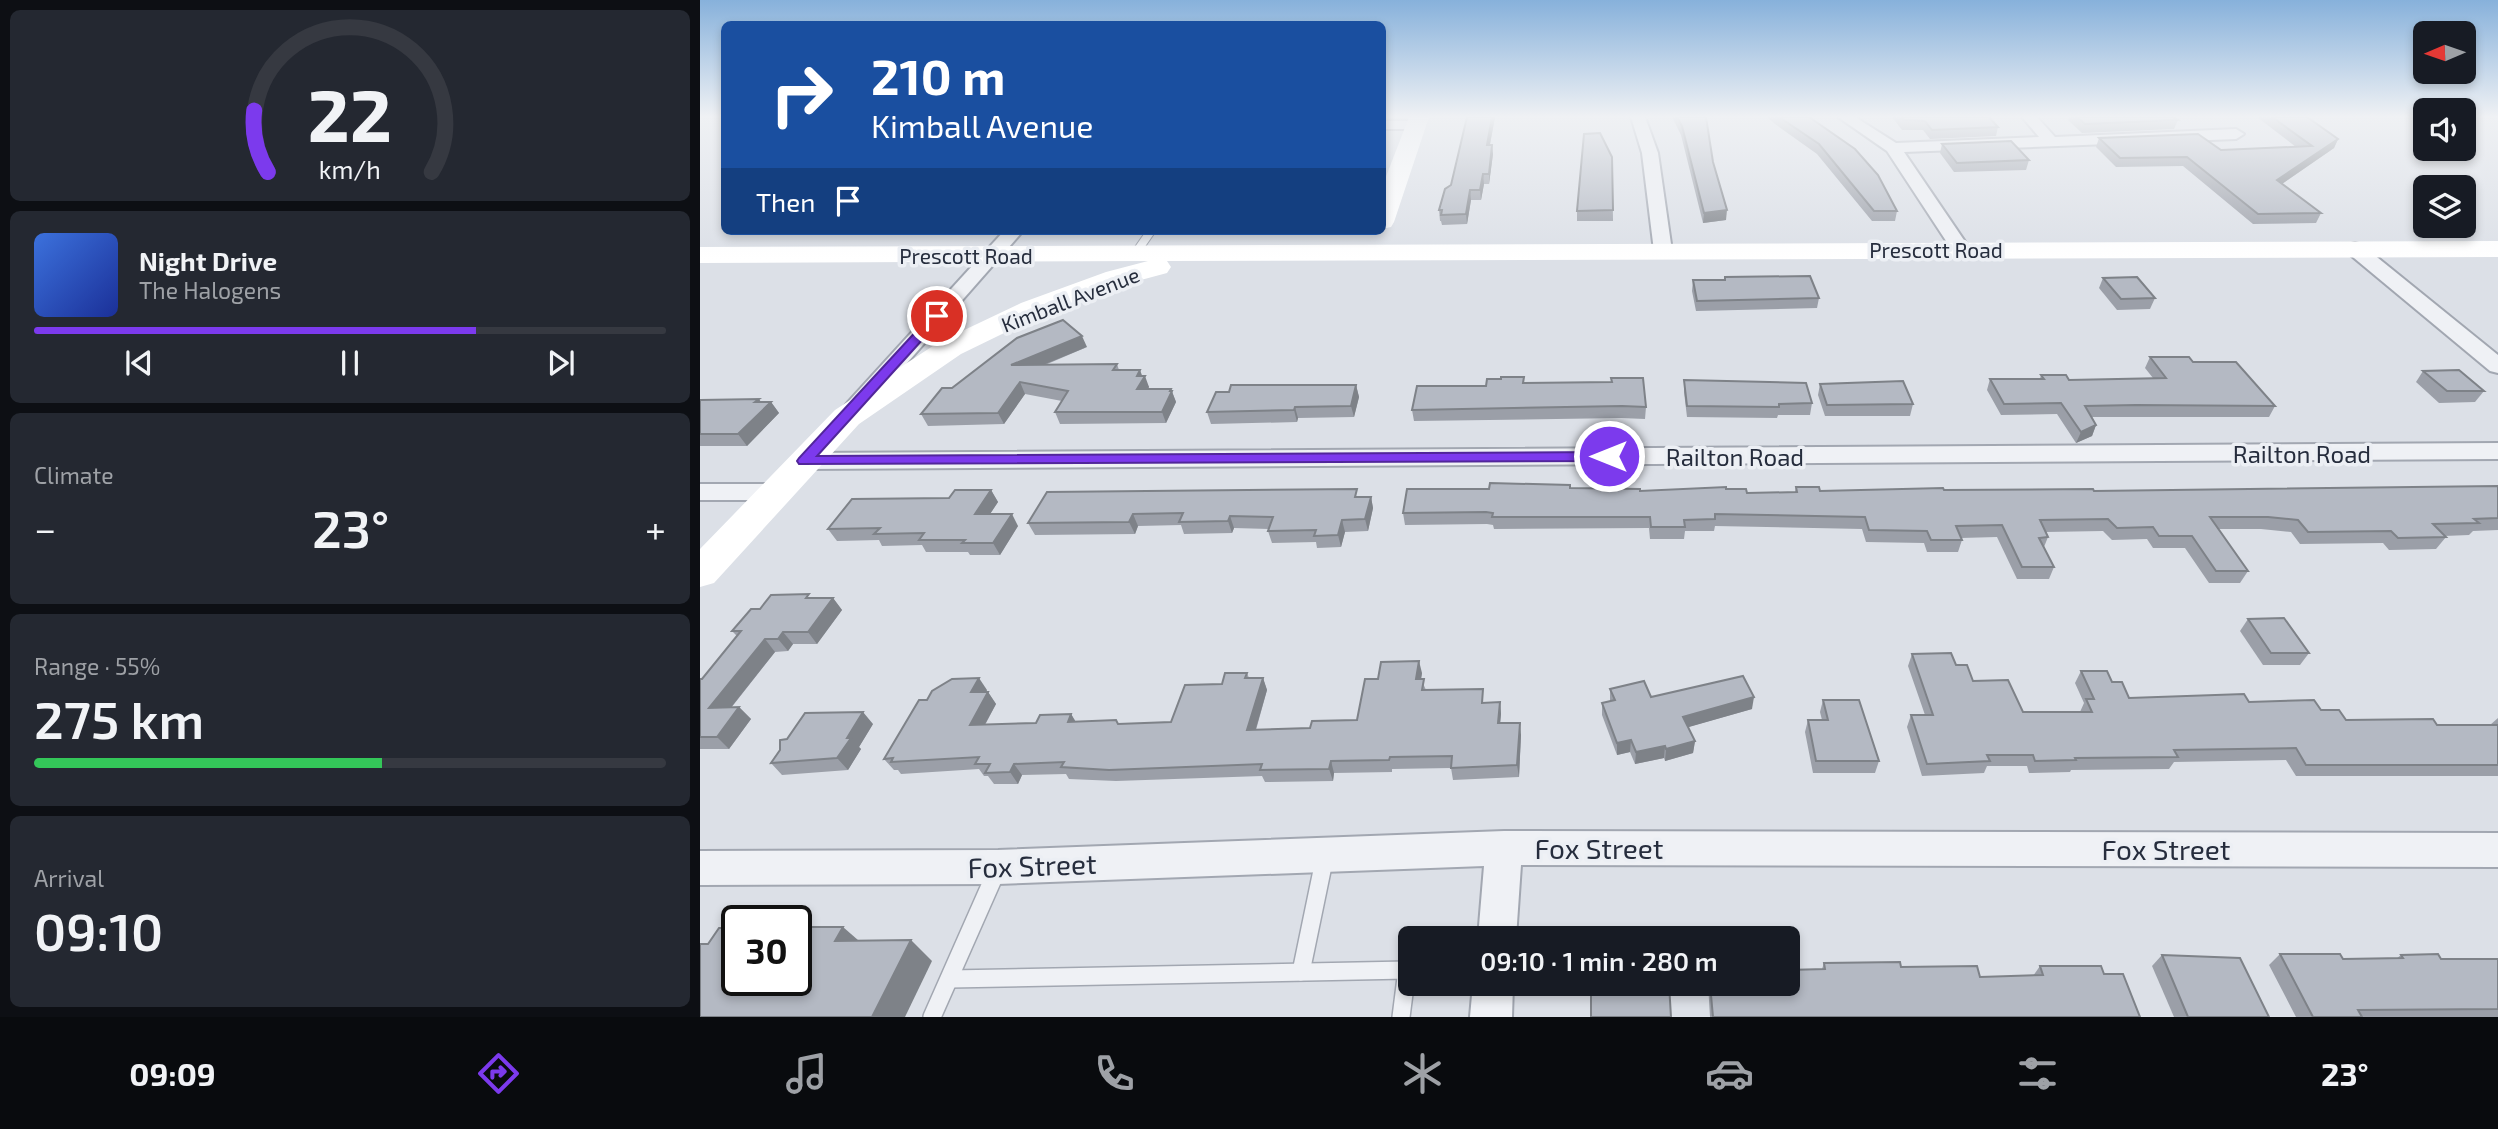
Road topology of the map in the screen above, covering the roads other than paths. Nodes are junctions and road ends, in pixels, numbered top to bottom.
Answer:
1 (1399, 164) edge
2 (1652, 164) edge
3 (1904, 164) edge
4 (1387, 192) edge
5 (1010, 235) edge
6 (1148, 235) edge
7 (1318, 235) edge
8 (1377, 242) edge
9 (1961, 249) junction
10 (2355, 249) junction
11 (2498, 249) edge
12 (1663, 250) junction
13 (1135, 254) junction
14 (1232, 254) junction
15 (1266, 254) junction
16 (700, 255) edge
17 (991, 255) junction
18 (2498, 366) edge
19 (848, 416) junction
20 (2498, 452) edge
21 (804, 461) junction
22 (700, 492) edge
23 (776, 492) junction
24 (700, 573) edge
25 (1504, 848) junction
26 (2498, 850) edge
27 (1326, 854) junction
28 (998, 867) junction
29 (700, 868) edge
30 (1498, 926) edge
31 (1301, 972) junction
32 (950, 979) junction
33 (1492, 996) edge
34 (932, 1017) edge
35 (1401, 1017) edge
36 (1491, 1017) edge

1 - 4 main road
2 - 12 street
3 - 9 street
5 - 17 street, Kimball Avenue
6 - 13 lane
7 - 15 main road
8 - 12 main road, Prescott Road
8 - 15 main road, Prescott Road
9 - 10 main road, Prescott Road
9 - 12 main road, Prescott Road
10 - 11 main road, Prescott Road
10 - 18 street
13 - 14 main road, Prescott Road
13 - 17 main road, Prescott Road
14 - 15 main road, Prescott Road
14 - 19 main road, Kimball Avenue
16 - 17 main road, Prescott Road
17 - 19 street, Kimball Avenue
19 - 21 main road, Kimball Avenue
20 - 21 street, Railton Road
21 - 23 main road, Kimball Avenue
22 - 23 street
23 - 24 main road, Kimball Avenue
25 - 26 street, Fox Street
25 - 27 street, Fox Street
25 - 30 street
27 - 28 street, Fox Street
27 - 31 lane
28 - 29 street, Fox Street
28 - 32 lane
31 - 32 lane
31 - 35 lane
32 - 34 lane
33 - 36 street

